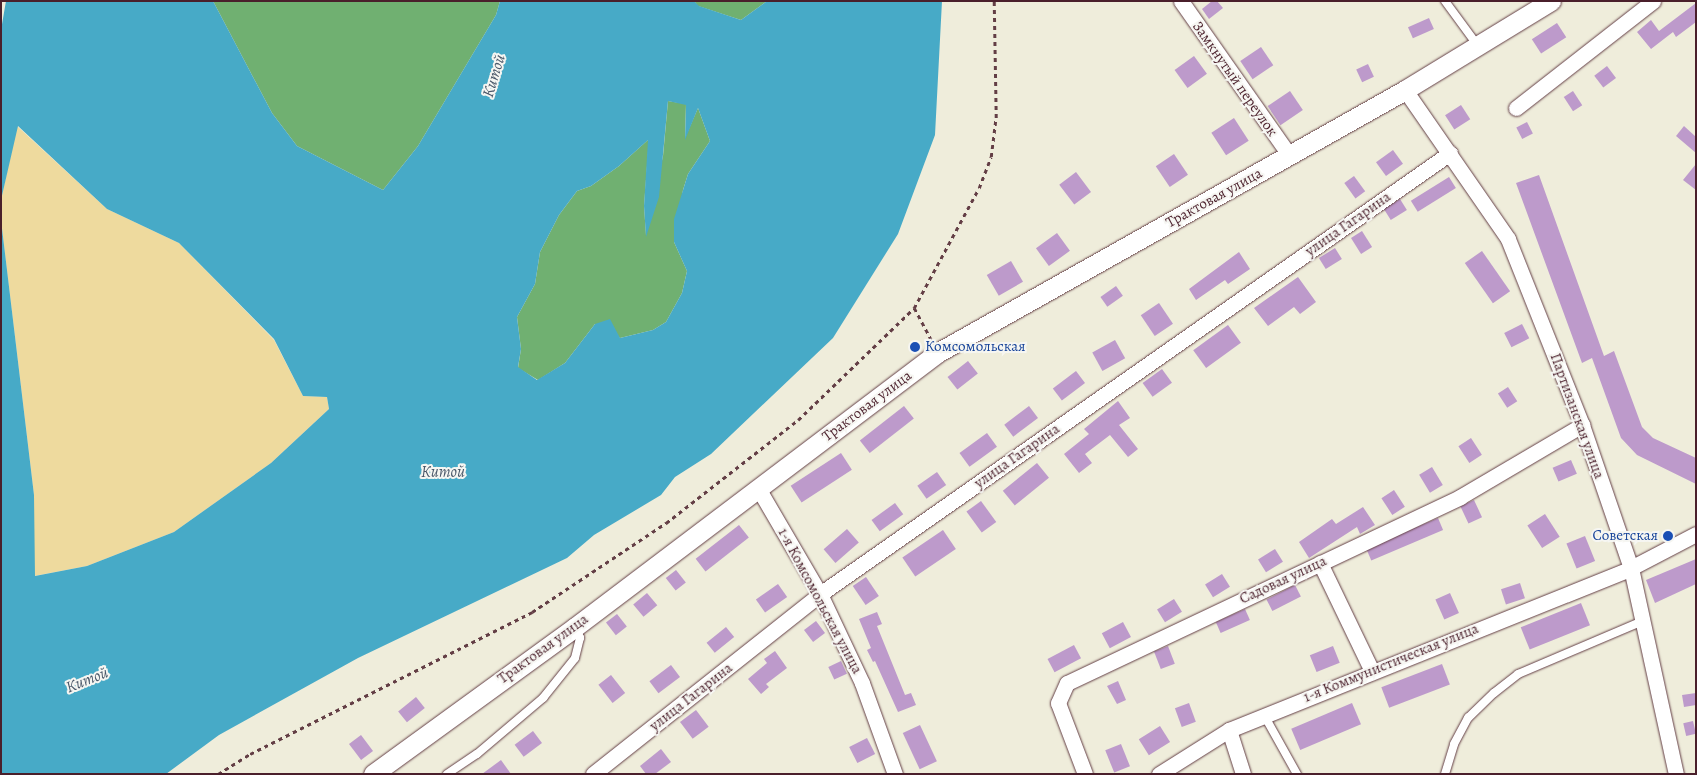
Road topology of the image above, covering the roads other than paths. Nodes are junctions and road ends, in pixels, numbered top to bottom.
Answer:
1 (1181, 1) edge
2 (1445, 1) edge
3 (1551, 1) edge
4 (1653, 1) edge
5 (1478, 46) junction
6 (1405, 90) junction
7 (1516, 108) dead end
8 (1450, 152) junction
9 (1290, 156) junction
10 (1582, 426) junction
11 (758, 488) junction
12 (1696, 534) edge
13 (1320, 563) junction
14 (1631, 568) junction
15 (820, 594) junction
16 (1643, 621) junction
17 (575, 627) junction
18 (1372, 671) junction
19 (1264, 715) junction
20 (1229, 730) junction
21 (373, 774) edge
22 (447, 774) edge
23 (593, 774) edge
24 (895, 774) edge
25 (1085, 774) edge
26 (1159, 774) edge
27 (1243, 774) edge
28 (1297, 774) edge
29 (1444, 774) edge
30 (1676, 774) edge

1 - 9 street, Замкнутый переулок
2 - 5 lane
3 - 5 street, Трактовая улица
4 - 7 street
5 - 6 street, Трактовая улица
6 - 8 street, Партизанская улица
6 - 9 street, Трактовая улица
8 - 10 street, Партизанская улица
8 - 15 street, улица Гагарина
9 - 11 street, Трактовая улица
10 - 13 street, Садовая улица
10 - 14 street, Партизанская улица
11 - 15 street, 1-я Комсомольская улица
11 - 17 street, Трактовая улица
12 - 14 street, 1-я Коммунистическая улица
13 - 18 street
13 - 25 street, Садовая улица
14 - 16 street, Партизанская улица
14 - 18 street, 1-я Коммунистическая улица
15 - 23 street, улица Гагарина
15 - 24 street, 1-я Комсомольская улица
16 - 29 lane
16 - 30 street, Партизанская улица
17 - 21 street, Трактовая улица
17 - 22 lane
18 - 19 street, 1-я Коммунистическая улица
19 - 20 street, 1-я Коммунистическая улица
19 - 28 lane
20 - 26 street, 1-я Коммунистическая улица
20 - 27 street

